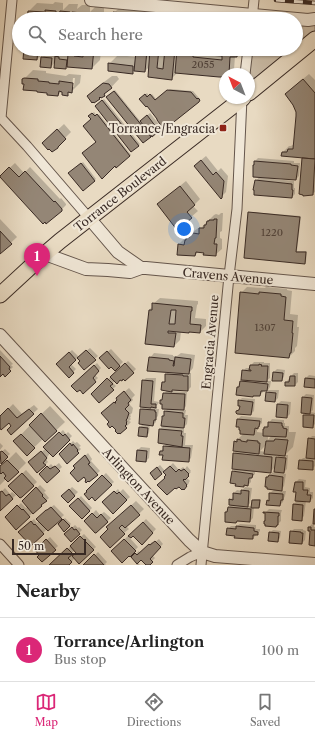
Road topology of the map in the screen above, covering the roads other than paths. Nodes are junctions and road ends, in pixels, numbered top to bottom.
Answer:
1 (12, 0) edge
2 (91, 0) edge
3 (254, 0) edge
4 (205, 12) edge
5 (253, 12) edge
6 (315, 19) edge
7 (303, 20) edge
8 (315, 39) edge
9 (303, 49) edge
10 (247, 56) edge
11 (294, 56) edge
12 (246, 68) edge
13 (255, 88) edge
14 (234, 104) edge
15 (242, 104) edge
16 (89, 218) junction
17 (45, 254) junction
18 (141, 268) junction
19 (229, 276) junction
20 (315, 284) edge
21 (0, 295) edge
22 (0, 335) edge
23 (0, 544) edge
24 (202, 552) junction
25 (315, 564) edge
26 (19, 565) edge
27 (177, 565) edge
28 (201, 565) edge

1 - 16 street, Cravens Avenue
2 - 4 street
3 - 5 street
6 - 7 street
8 - 9 main road
10 - 12 street
11 - 13 main road
14 - 16 main road, Torrance Boulevard
15 - 19 street, Engracia Avenue
16 - 17 main road, Torrance Boulevard
16 - 18 street, Cravens Avenue
17 - 18 street, Cravens Avenue
17 - 21 main road, Torrance Boulevard
18 - 19 street, Cravens Avenue
19 - 20 street, Cravens Avenue
19 - 24 street, Engracia Avenue
22 - 24 street, Arlington Avenue
23 - 26 street
24 - 25 street
24 - 27 street
24 - 28 street, Engracia Avenue

